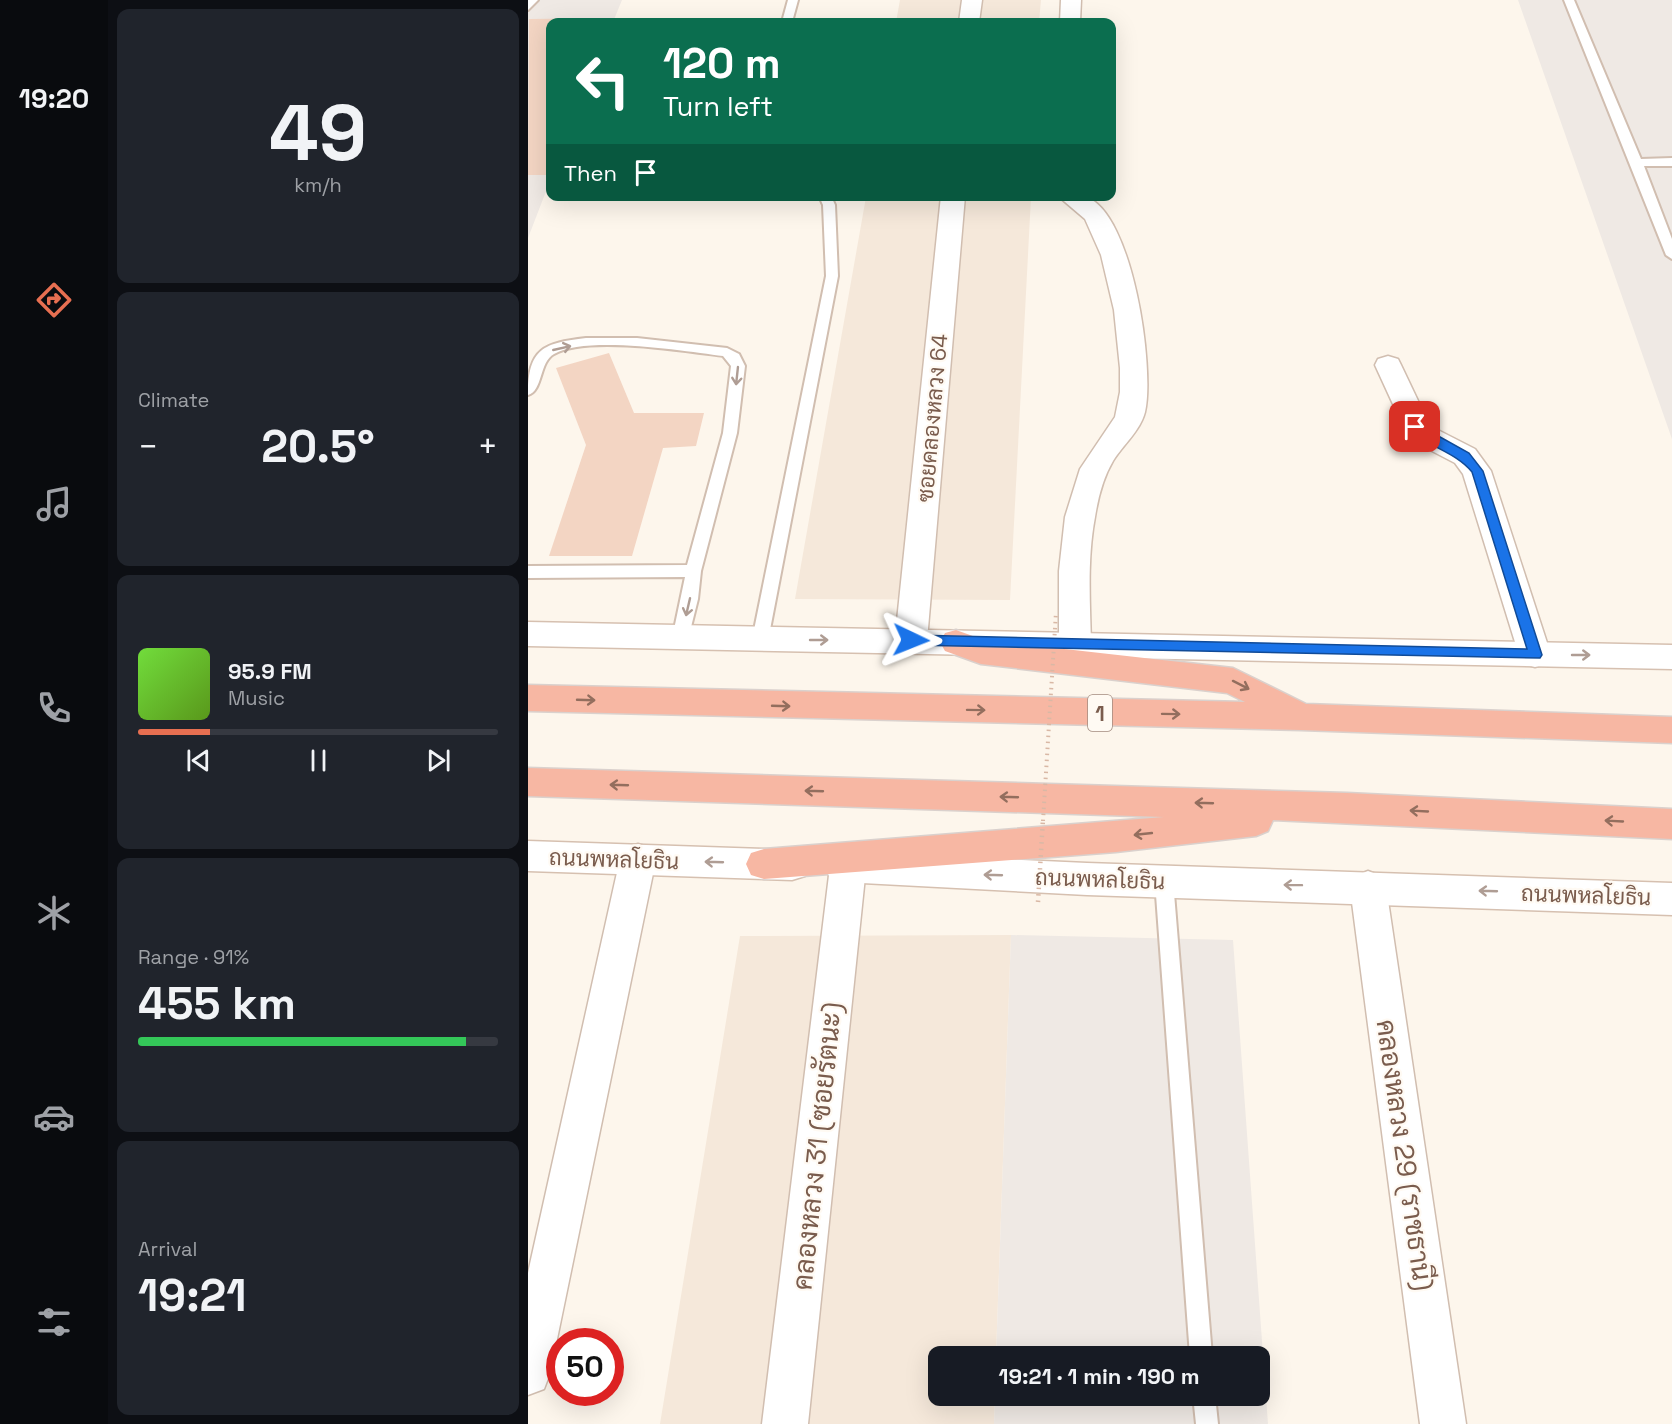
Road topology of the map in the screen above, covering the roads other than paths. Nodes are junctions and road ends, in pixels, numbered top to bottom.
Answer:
1 (533, 0) edge
2 (793, 0) edge
3 (972, 0) edge
4 (1071, 0) edge
5 (1569, 0) edge
6 (528, 7) edge
7 (788, 18) edge
8 (970, 18) edge
9 (1070, 18) edge
10 (1672, 162) edge
11 (1637, 163) junction
12 (827, 201) edge
13 (953, 201) edge
14 (1077, 201) edge
15 (1672, 255) edge
16 (1388, 364) dead end
17 (528, 390) edge
18 (693, 571) junction
19 (528, 573) edge
20 (528, 634) edge
21 (680, 639) junction
22 (760, 640) junction
23 (911, 640) junction
24 (956, 642) junction
25 (1075, 644) junction
26 (1535, 655) junction
27 (1672, 657) edge
28 (528, 698) edge
29 (1301, 717) junction
30 (1672, 730) edge
31 (528, 782) edge
32 (1347, 808) junction
33 (1672, 824) edge
34 (528, 856) edge
35 (638, 859) junction
36 (764, 864) junction
37 (848, 867) junction
38 (1164, 882) junction
39 (1368, 887) junction
40 (1672, 898) edge
41 (1200, 1346) edge
42 (528, 1372) edge
43 (1205, 1406) edge
44 (785, 1424) edge
45 (1207, 1424) edge
46 (1443, 1424) edge

1 - 6 lane
2 - 7 lane
3 - 8 street
4 - 9 street
5 - 11 lane
10 - 11 lane
11 - 15 lane
12 - 22 lane
13 - 23 street, ซอยคลองหลวง 64
14 - 25 street
16 - 26 street
17 -> 18 lane
18 - 19 lane
18 -> 21 lane
20 - 21 street
21 - 22 street
22 -> 23 street
23 - 24 street
24 - 25 street
24 -> 29 highway
25 - 26 street
26 -> 27 street
28 -> 29 highway, 1
29 - 30 highway, 1
32 -> 31 highway
33 -> 32 highway
32 -> 36 highway
34 - 35 street, ถนนพหลโยธิน
36 -> 35 street, ถนนพหลโยธิน
35 - 42 street
36 - 37 street, ถนนพหลโยธิน
38 -> 37 street, ถนนพหลโยธิน
37 - 44 street, คลองหลวง 31 (ซอยรัตนะ)
39 -> 38 street, ถนนพหลโยธิน
38 - 41 lane
40 -> 39 street, ถนนพหลโยธิน
39 - 46 street, คลองหลวง 29 (ราชธานี)
43 - 45 lane

